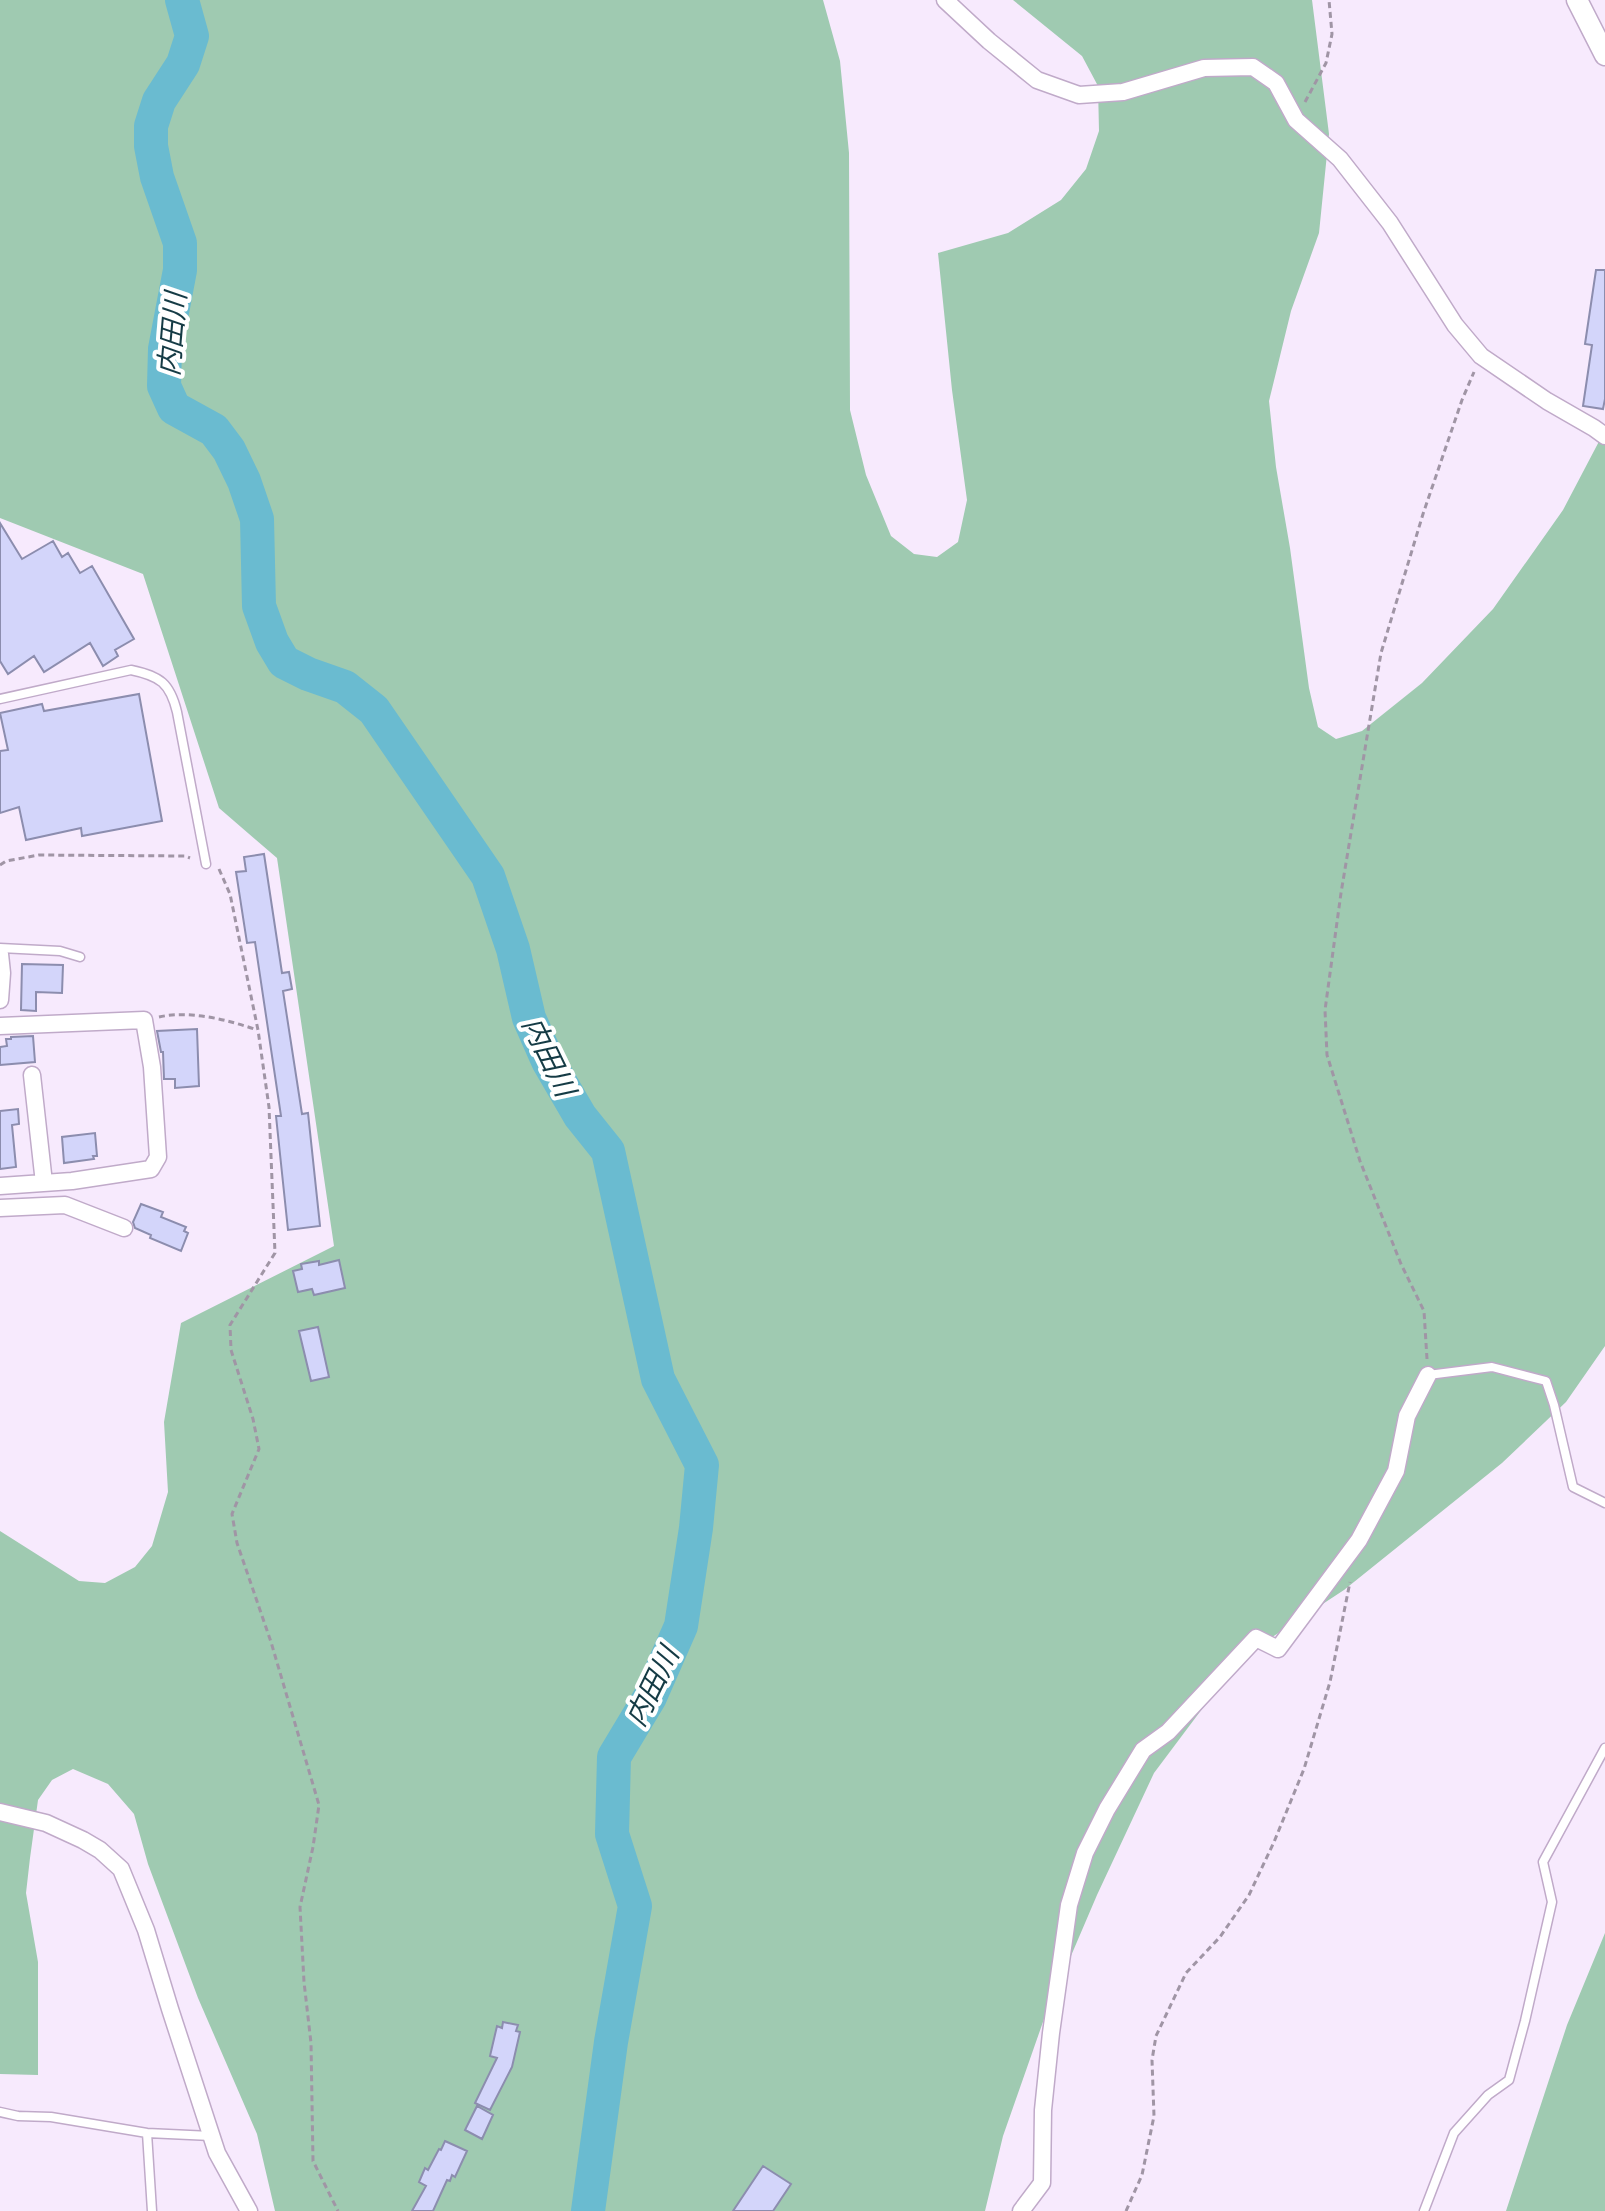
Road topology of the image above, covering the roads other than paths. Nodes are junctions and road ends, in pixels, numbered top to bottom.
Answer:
1 (945, 0) edge
2 (1577, 0) edge
3 (1605, 55) edge
4 (1605, 436) edge
5 (0, 699) edge
6 (206, 864) road end
7 (80, 957) dead end
8 (0, 958) edge
9 (0, 1000) edge
10 (0, 1026) edge
11 (32, 1075) dead end
12 (44, 1183) junction
13 (0, 1186) edge
14 (0, 1208) edge
15 (124, 1228) dead end
16 (1428, 1375) joint
17 (1605, 1503) edge
18 (1605, 1748) edge
19 (0, 1812) edge
20 (0, 2112) edge
21 (147, 2133) junction
22 (212, 2137) junction
23 (152, 2211) edge
24 (249, 2211) edge
25 (1021, 2211) edge
26 (1424, 2211) edge

1 - 4 street
2 - 3 street
5 - 6 lane
7 - 8 lane
8 - 9 street
10 - 12 street
11 - 12 street
12 - 13 street
14 - 15 street
16 - 17 lane
16 - 25 street
18 - 26 lane
19 - 22 street
20 - 21 lane
21 - 22 lane
21 - 23 lane
22 - 24 street

